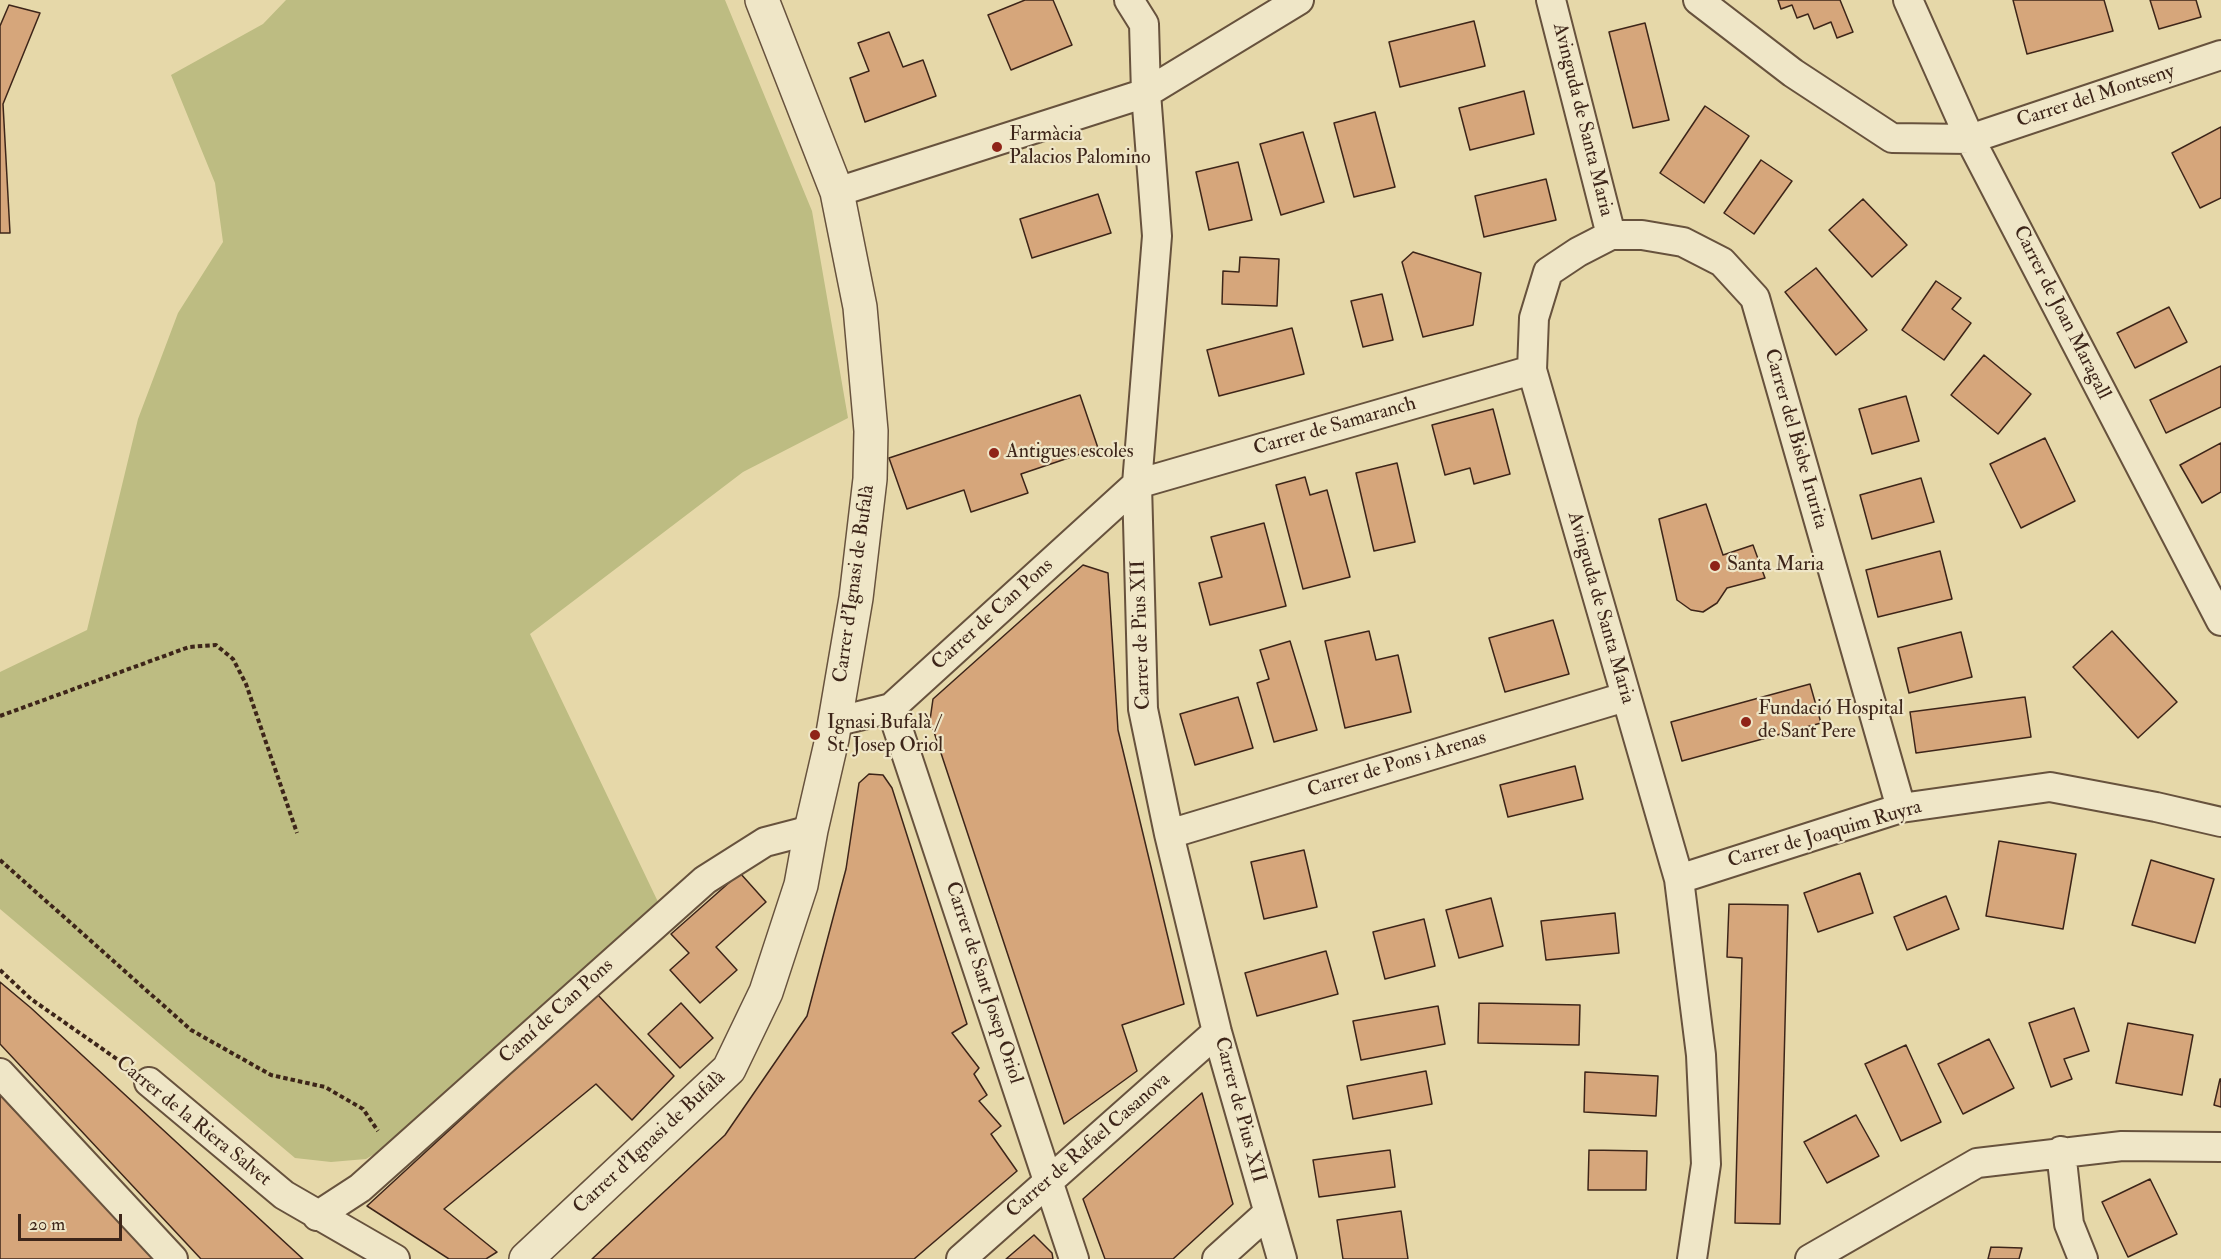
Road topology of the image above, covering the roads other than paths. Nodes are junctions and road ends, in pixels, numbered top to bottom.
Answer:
1 (762, 0) edge
2 (1129, 0) edge
3 (1299, 0) edge
4 (1551, 0) edge
5 (1698, 0) edge
6 (1908, 0) edge
7 (2221, 55) edge
8 (1146, 93) junction
9 (1970, 139) junction
10 (837, 192) junction
11 (1611, 235) junction
12 (1532, 370) junction
13 (1137, 484) junction
14 (2221, 621) edge
15 (1625, 697) junction
16 (891, 708) junction
17 (835, 722) junction
18 (1901, 808) junction
19 (2221, 822) edge
20 (811, 830) junction
21 (1168, 834) junction
22 (1679, 879) junction
23 (1217, 1032) junction
24 (0, 1073) edge
25 (149, 1082) road end
26 (2221, 1146) edge
27 (2061, 1151) junction
28 (1048, 1182) junction
29 (1268, 1213) junction
30 (317, 1216) junction
31 (173, 1259) edge
32 (395, 1259) edge
33 (526, 1259) edge
34 (961, 1259) edge
35 (1074, 1259) edge
36 (1217, 1259) edge
37 (1282, 1259) edge
38 (1692, 1259) edge
39 (1810, 1259) edge
40 (2083, 1259) edge

1 - 10 street, Carrer d'Ignasi de Bufalà
2 - 8 street, Carrer de Pius XII
3 - 8 street
4 - 11 street, Avinguda de Santa Maria
5 - 9 street, Carrer del Montseny
6 - 9 street, Carrer de Joan Maragall
7 - 9 street, Carrer del Montseny
8 - 10 street
8 - 13 street, Carrer de Pius XII
9 - 14 street, Carrer de Joan Maragall
10 - 17 street, Carrer d'Ignasi de Bufalà
11 - 12 street, Avinguda de Santa Maria
11 - 18 street, Carrer del Bisbe Irurita
12 - 13 street, Carrer de Samaranch
12 - 15 street, Avinguda de Santa Maria
13 - 16 street, Carrer de Can Pons
13 - 21 street, Carrer de Pius XII
15 - 21 street, Carrer de Pons i Arenas
15 - 22 street, Avinguda de Santa Maria
16 - 17 street, Carrer de Can Pons
16 - 28 street, Carrer de Sant Josep Oriol
17 - 20 street, Carrer d'Ignasi de Bufalà
18 - 19 street, Carrer de Joaquim Ruyra
18 - 22 street, Carrer de Joaquim Ruyra
20 - 30 street, Camí de Can Pons
20 - 33 street, Carrer d'Ignasi de Bufalà
21 - 23 street, Carrer de Pius XII
22 - 38 street, Avinguda de Santa Maria
23 - 28 street, Carrer de Rafael Casanova
23 - 29 street, Carrer de Pius XII
24 - 31 street
25 - 30 street, Carrer de la Riera Salvet
26 - 27 street
27 - 39 street
27 - 40 street
28 - 34 street, Carrer de Rafael Casanova
28 - 35 street, Carrer de Sant Josep Oriol
29 - 36 street
29 - 37 street, Carrer de Pius XII
30 - 32 street, Carrer de la Riera Salvet

